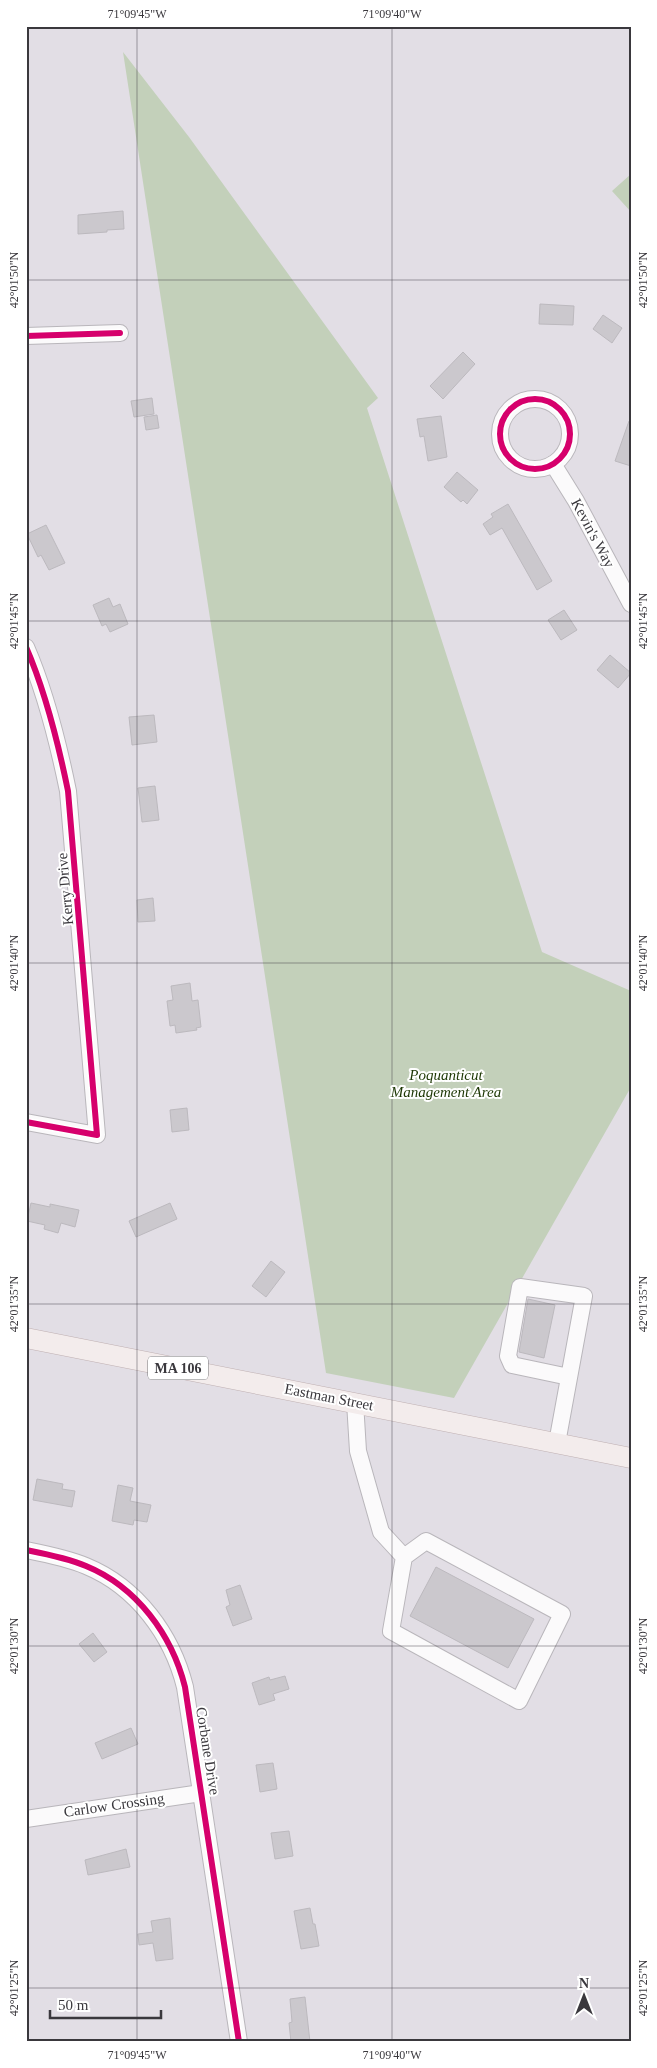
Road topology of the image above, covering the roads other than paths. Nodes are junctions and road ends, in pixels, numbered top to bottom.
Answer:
1 (120, 333) dead end
2 (26, 336) edge
3 (553, 464) junction
4 (631, 604) edge
5 (27, 653) edge
6 (26, 1122) edge
7 (26, 1338) edge
8 (569, 1377) junction
9 (355, 1402) junction
10 (557, 1443) junction
11 (631, 1458) edge
12 (26, 1550) edge
13 (404, 1557) junction
14 (201, 1792) junction
15 (26, 1819) edge
16 (239, 2042) edge

1 - 2 street
3 - 3 street
3 - 4 street, Kevin's Way
5 - 6 street, Kerry Drive
7 - 9 main road, Eastman Street / MA 106
8 - 8 street
8 - 10 street
9 - 10 main road, Eastman Street / MA 106
9 - 13 street
10 - 11 main road, Eastman Street / MA 106
12 - 14 street, Corbane Drive
13 - 13 street
14 - 15 street, Carlow Crossing
14 - 16 street, Corbane Drive

